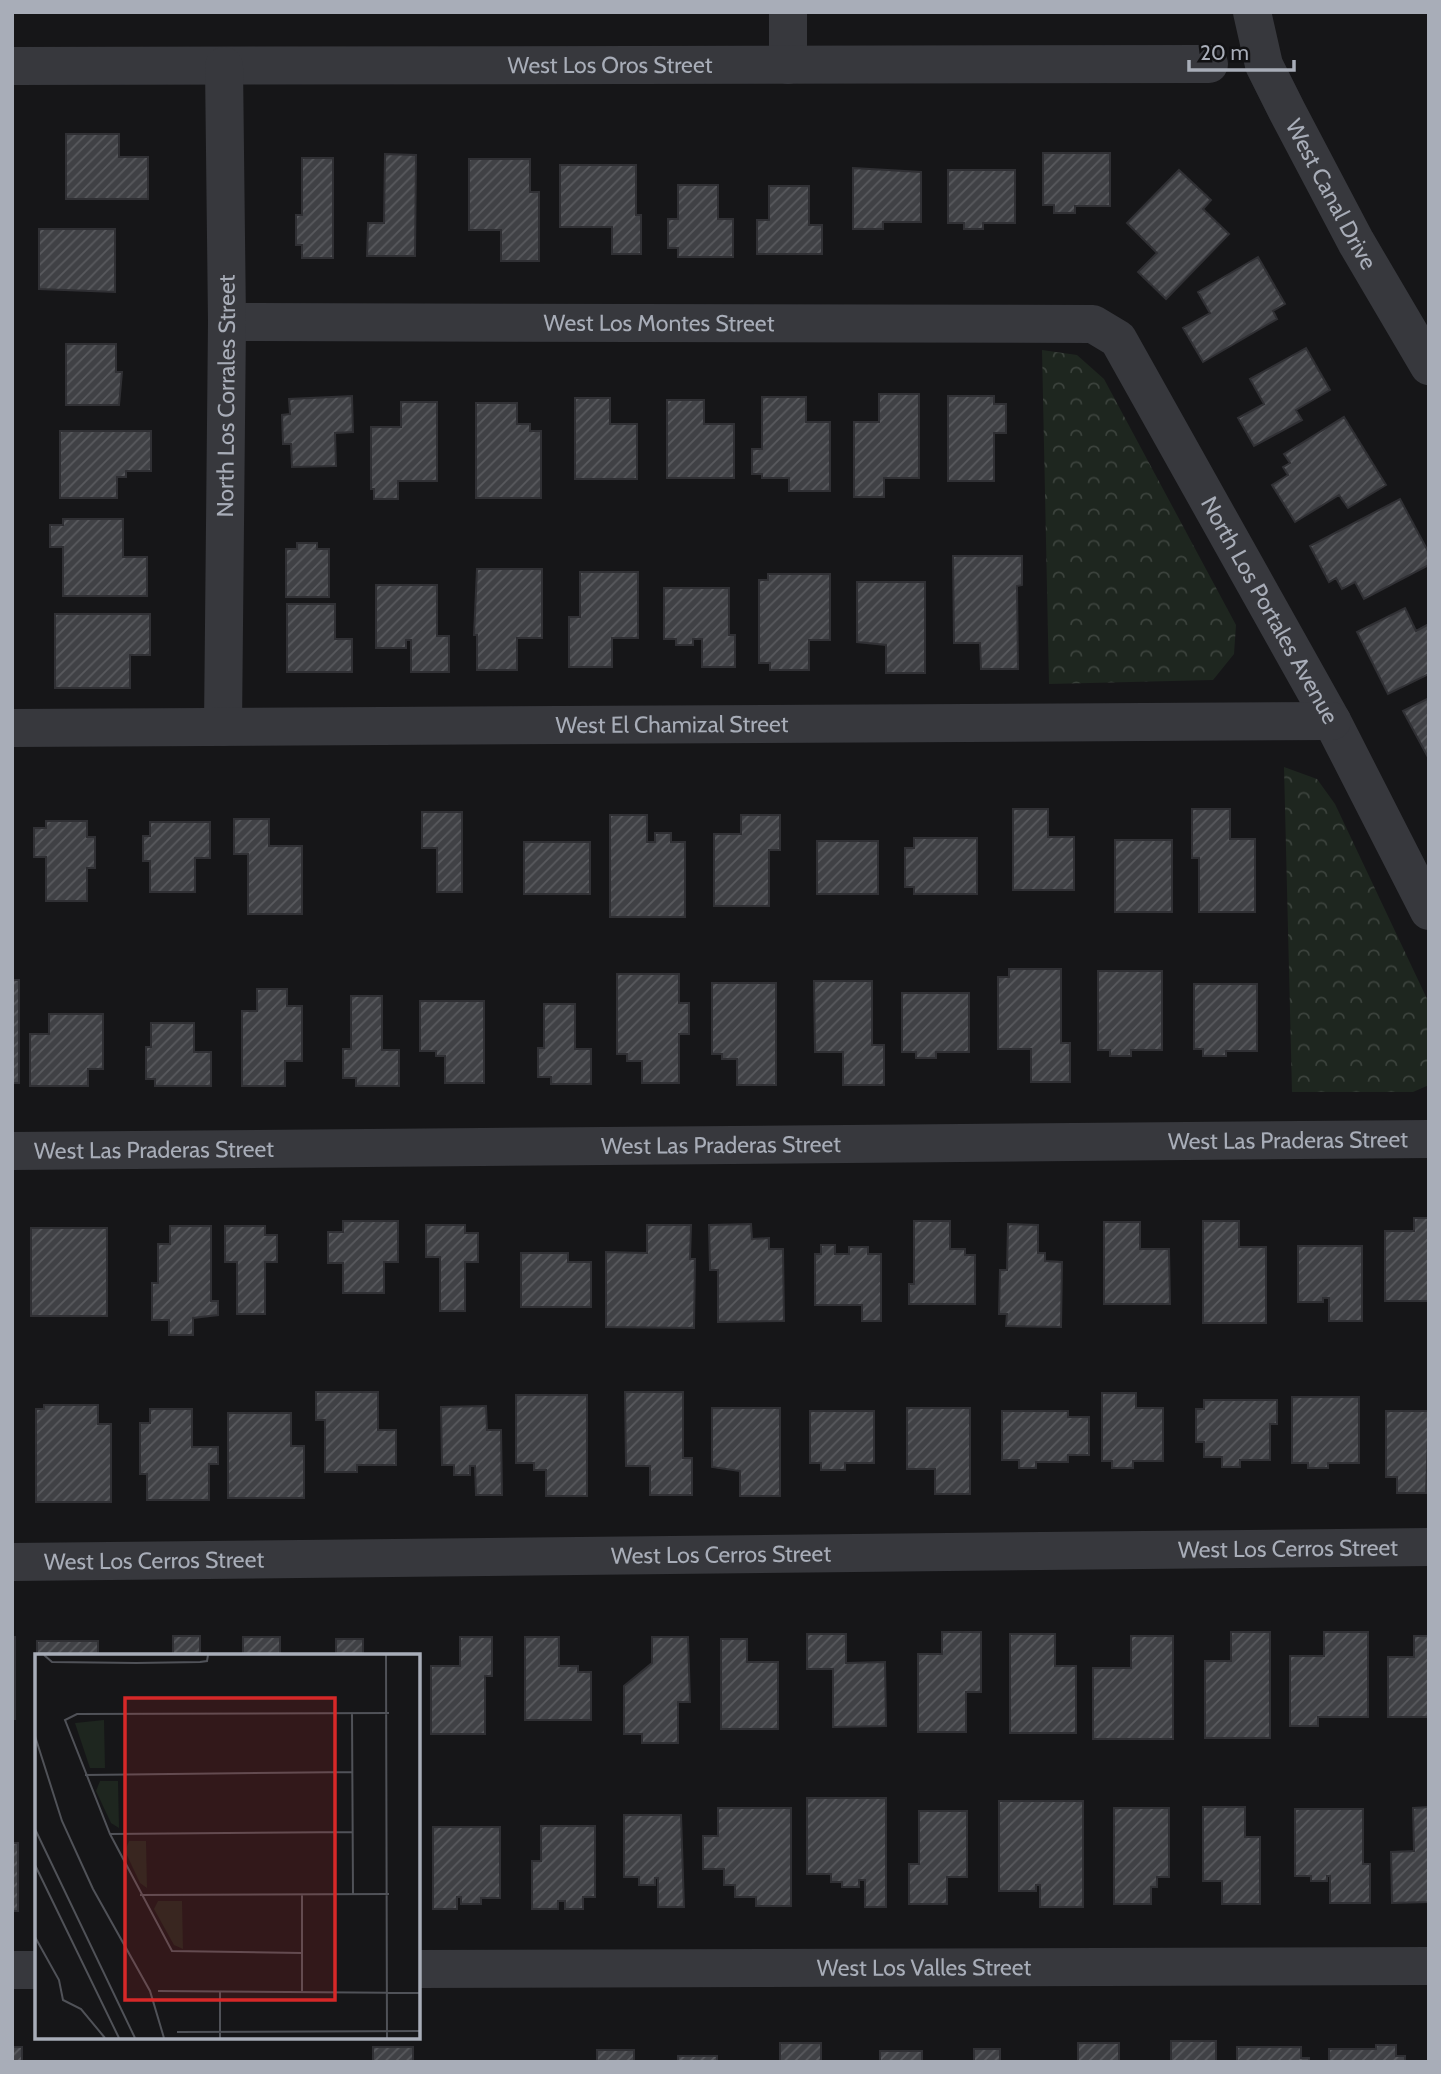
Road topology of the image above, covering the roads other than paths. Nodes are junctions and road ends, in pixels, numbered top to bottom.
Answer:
1 (788, 12) edge
2 (1252, 12) edge
3 (1209, 64) dead end
4 (788, 65) junction
5 (12, 66) edge
6 (224, 66) junction
7 (227, 322) junction
8 (1093, 324) joint
9 (1429, 366) edge
10 (1332, 721) junction
11 (223, 727) junction
12 (12, 728) edge
13 (1429, 911) edge
14 (1429, 1139) edge
15 (12, 1151) edge
16 (1429, 1547) edge
17 (12, 1562) edge
18 (1429, 1966) edge
19 (420, 1969) edge
20 (12, 1970) edge
21 (35, 1970) edge

1 - 4 street
2 - 9 street, West Canal Drive
3 - 4 street, West Los Oros Street
4 - 6 street, West Los Oros Street
5 - 6 street, West Los Oros Street
6 - 7 street, North Los Corrales Street
7 - 8 street, West Los Montes Street
7 - 11 street, North Los Corrales Street
8 - 10 street, North Los Portales Avenue
10 - 11 street, West El Chamizal Street
10 - 13 street, North Los Portales Avenue
11 - 12 street, West El Chamizal Street
14 - 15 street, West Las Praderas Street
16 - 17 street, West Los Cerros Street
18 - 19 street, West Los Valles Street
20 - 21 street

